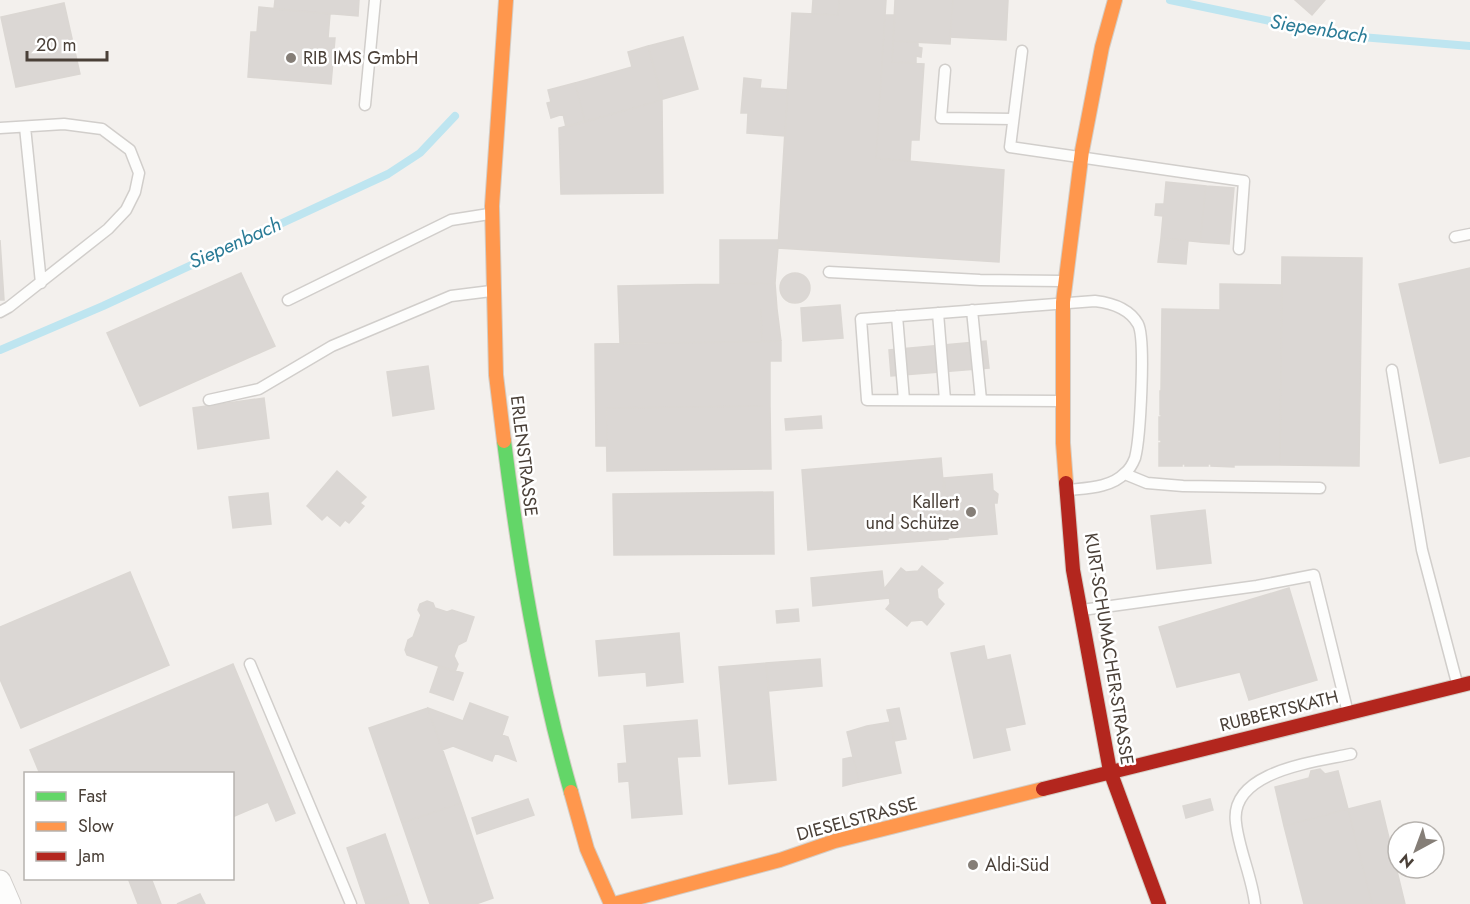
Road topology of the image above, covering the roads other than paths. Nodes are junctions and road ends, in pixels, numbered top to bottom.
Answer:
1 (375, 0) edge
2 (506, 0) edge
3 (1115, 0) edge
4 (1022, 51) dead end
5 (945, 70) dead end
6 (365, 105) dead end
7 (1013, 119) junction
8 (25, 127) junction
9 (0, 128) edge
10 (1082, 156) junction
11 (492, 214) junction
12 (1470, 234) edge
13 (1455, 237) dead end
14 (1239, 249) dead end
15 (829, 272) dead end
16 (1066, 281) junction
17 (41, 282) junction
18 (494, 290) junction
19 (288, 300) dead end
20 (1063, 302) junction
21 (972, 310) junction
22 (0, 312) edge
23 (938, 313) junction
24 (897, 316) junction
25 (1392, 370) dead end
26 (209, 400) dead end
27 (904, 400) junction
28 (945, 400) junction
29 (981, 400) junction
30 (1064, 401) junction
31 (1125, 474) junction
32 (1320, 488) dead end
33 (1067, 490) junction
34 (1080, 610) junction
35 (250, 664) dead end
36 (1464, 685) edge
37 (1348, 713) junction
38 (1351, 754) dead end
39 (1110, 771) junction
40 (0, 881) edge
41 (10, 904) edge
42 (351, 904) edge
43 (612, 904) edge
44 (1159, 904) edge
45 (1255, 904) edge

1 - 6 lane
2 - 11 street, ERLENSTRASSE
3 - 10 street, KURT-SCHUMACHER-STRASSE
4 - 7 lane
5 - 7 lane
7 - 10 lane
8 - 9 lane
8 - 17 lane
8 - 17 lane
10 - 14 lane
10 - 16 street, KURT-SCHUMACHER-STRASSE
11 - 18 street, ERLENSTRASSE
11 - 19 lane
12 - 13 lane
15 - 16 lane
16 - 20 street, KURT-SCHUMACHER-STRASSE
17 - 22 lane
18 - 26 lane
18 - 43 street, ERLENSTRASSE
20 - 21 lane
20 - 30 street, KURT-SCHUMACHER-STRASSE
20 - 31 lane
21 - 23 lane
21 - 29 lane
23 - 24 lane
23 - 28 lane
24 - 27 lane
24 - 27 lane
25 - 36 lane, RUBBERTSKATH
27 - 28 lane
28 - 29 lane
29 - 30 lane
30 - 33 street, KURT-SCHUMACHER-STRASSE
31 - 32 lane
31 - 33 lane
33 - 34 street, KURT-SCHUMACHER-STRASSE
34 - 37 lane
34 - 39 street, KURT-SCHUMACHER-STRASSE
35 - 42 lane
36 - 37 street, RUBBERTSKATH
37 - 39 street, RUBBERTSKATH
38 - 45 lane
39 - 43 street, DIESELSTRASSE
39 - 44 street, KURT-SCHUMACHER-STRASSE
40 - 41 street

